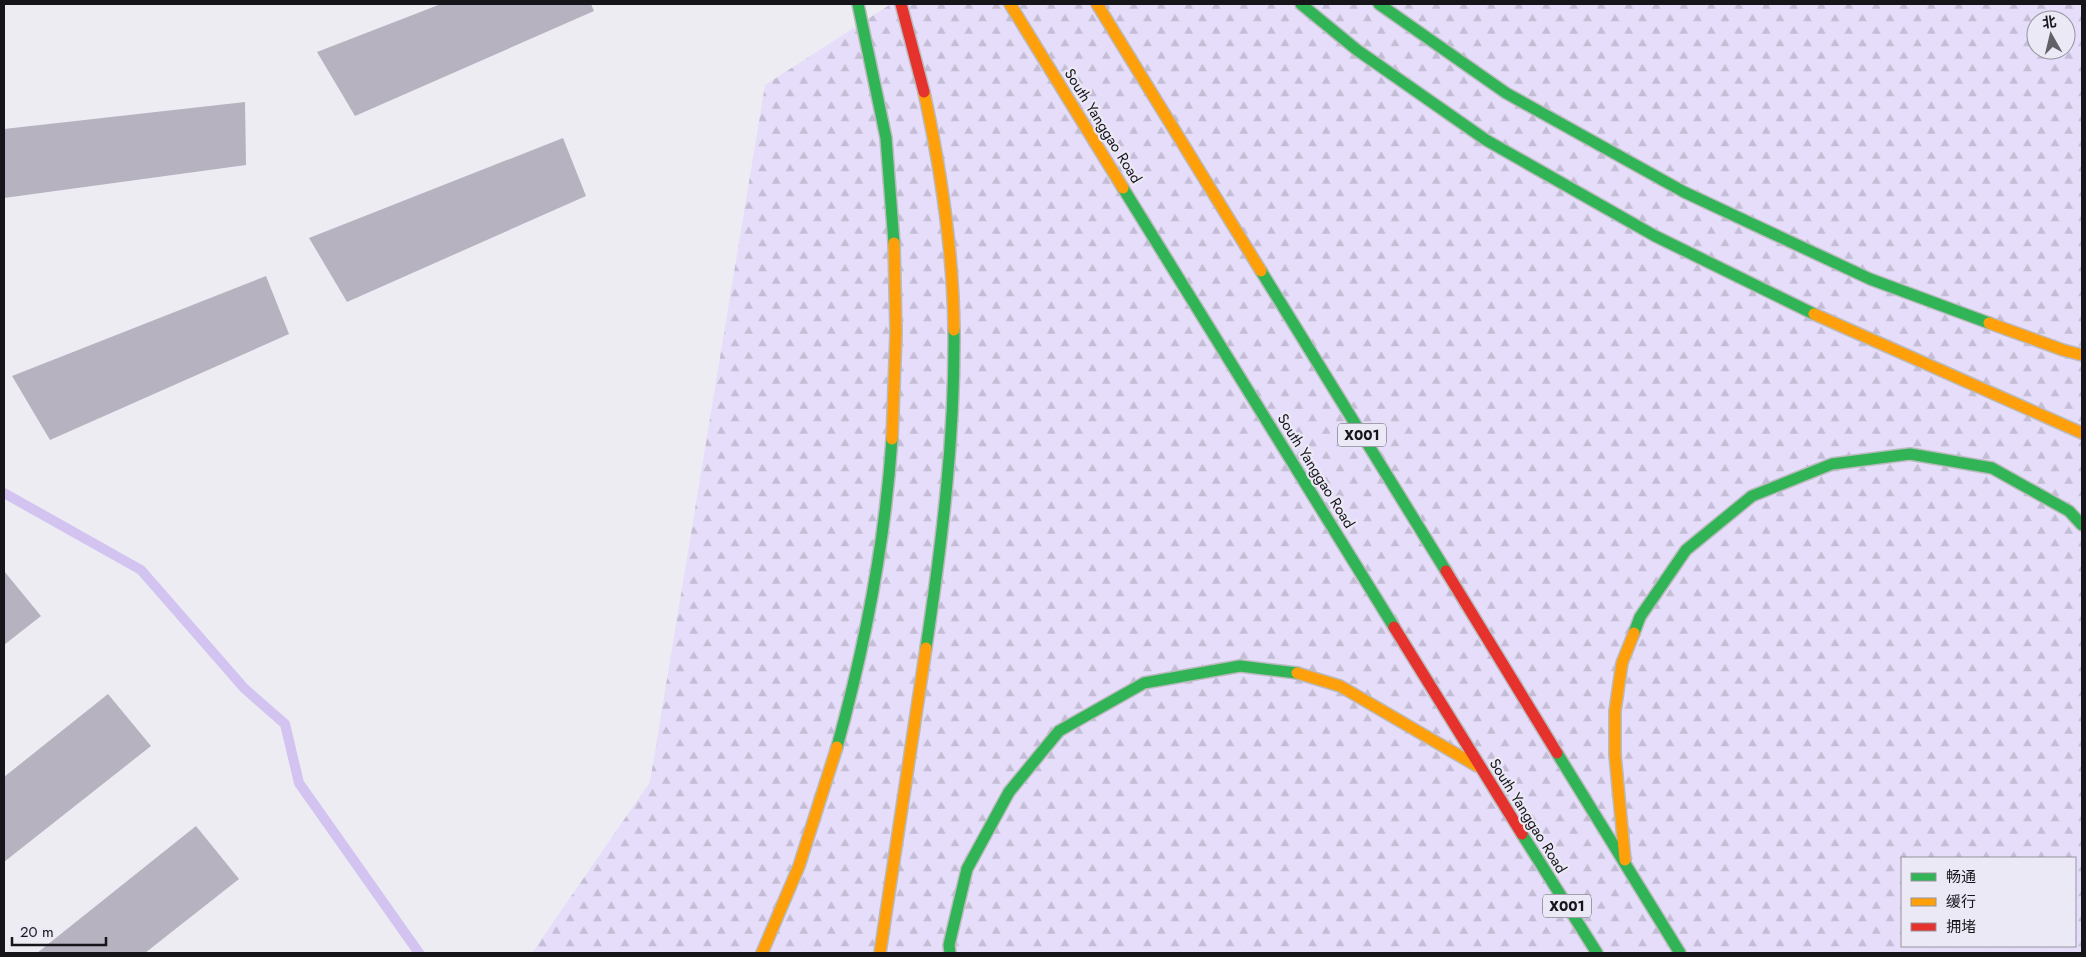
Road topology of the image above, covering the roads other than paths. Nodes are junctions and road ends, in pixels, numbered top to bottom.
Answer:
1 (858, 4) edge
2 (901, 4) edge
3 (1010, 4) edge
4 (1097, 4) edge
5 (1300, 4) edge
6 (1379, 4) edge
7 (2082, 355) edge
8 (2082, 433) edge
9 (2082, 525) edge
10 (1481, 768) junction
11 (1626, 867) junction
12 (762, 953) edge
13 (880, 953) edge
14 (950, 953) edge
15 (1597, 953) edge
16 (1680, 953) edge

1 - 12 highway
2 - 13 highway
3 - 10 highway, South Yanggao Road / X001
4 - 11 highway, X001
5 - 8 highway
6 - 7 highway
9 - 11 highway
10 - 14 highway
10 - 15 highway, South Yanggao Road / X001
11 - 16 highway, X001

